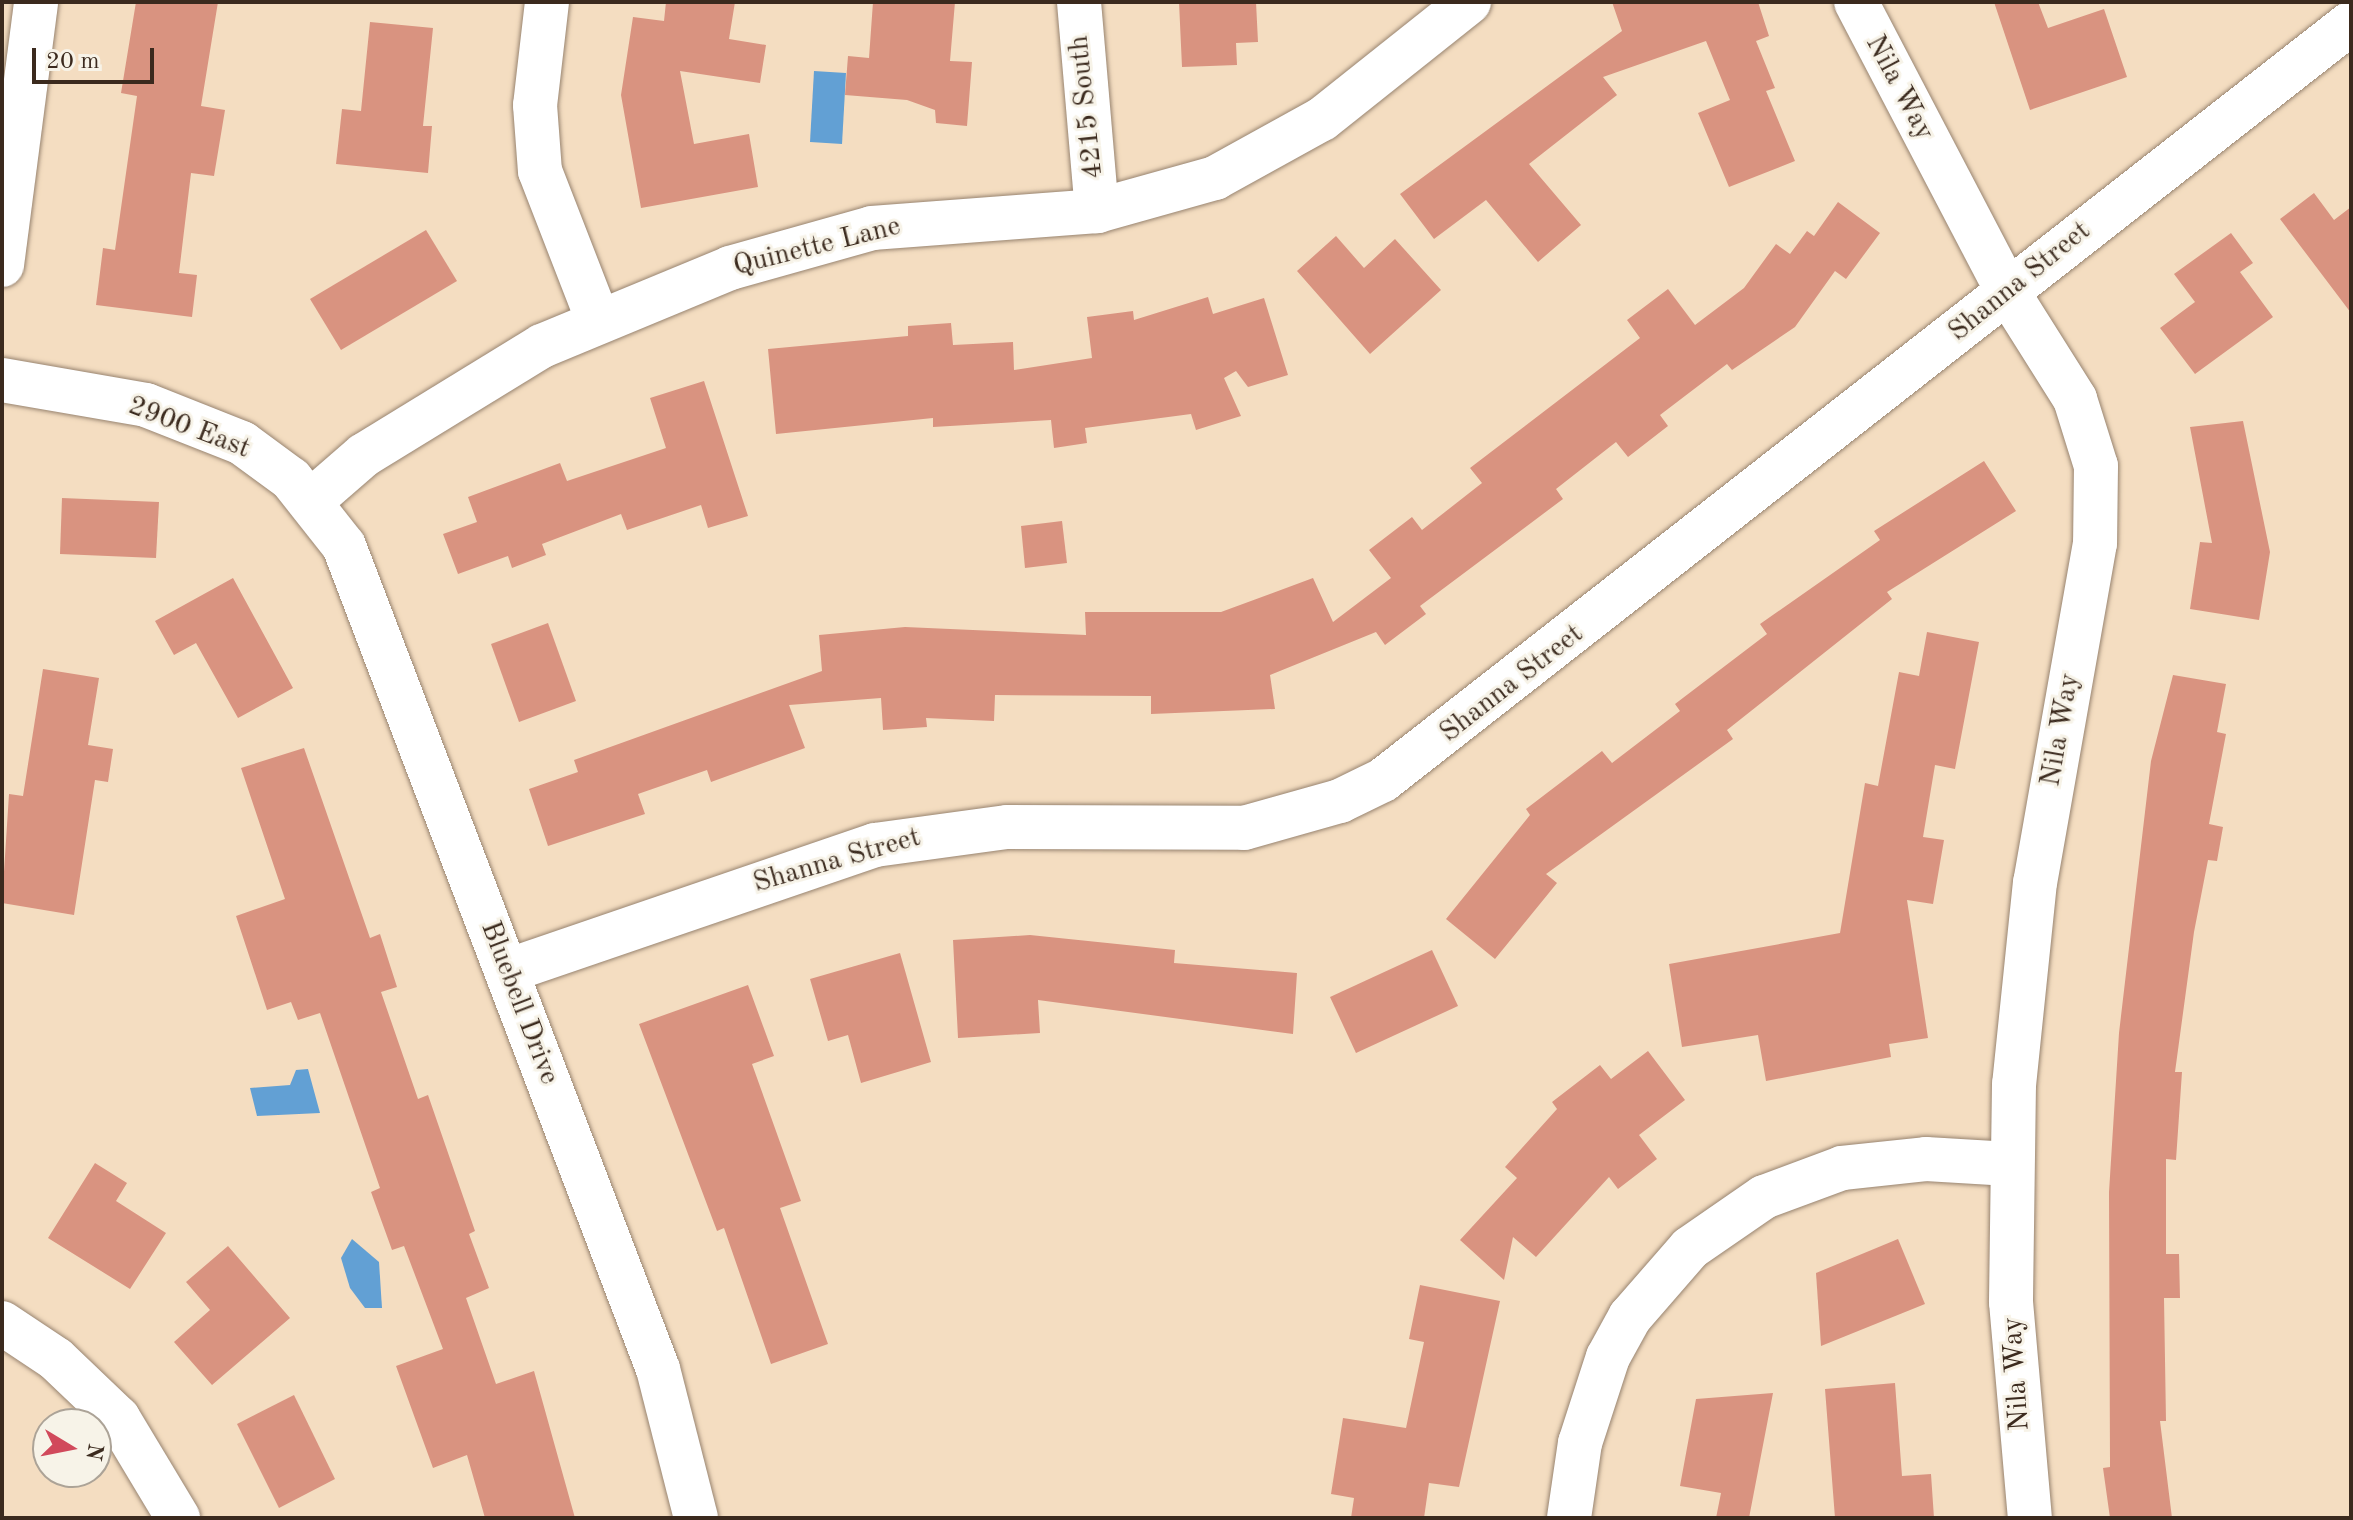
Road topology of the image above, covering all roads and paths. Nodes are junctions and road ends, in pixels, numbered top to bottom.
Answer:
1 (36, 2) edge
2 (547, 2) edge
3 (1079, 2) edge
4 (1469, 2) edge
5 (1856, 2) edge
6 (2351, 23) edge
7 (1097, 211) junction
8 (2, 265) edge
9 (2007, 291) junction
10 (597, 318) junction
11 (2, 380) edge
12 (311, 501) junction
13 (507, 971) junction
14 (2010, 1164) junction
15 (2, 1323) edge
16 (178, 1518) edge
17 (696, 1518) edge
18 (1569, 1518) edge
19 (2030, 1518) edge

1 - 8 street
2 - 10 street
3 - 7 street, 4215 South
4 - 7 street, Quinette Lane
5 - 9 street, Nila Way
6 - 9 street, Shanna Street
7 - 10 street, Quinette Lane
9 - 13 street, Shanna Street
9 - 14 street, Nila Way
10 - 12 street, Quinette Lane
11 - 12 street, 2900 East
12 - 13 street, Bluebell Drive
13 - 17 street, Bluebell Drive
14 - 18 street
14 - 19 street, Nila Way
15 - 16 street

